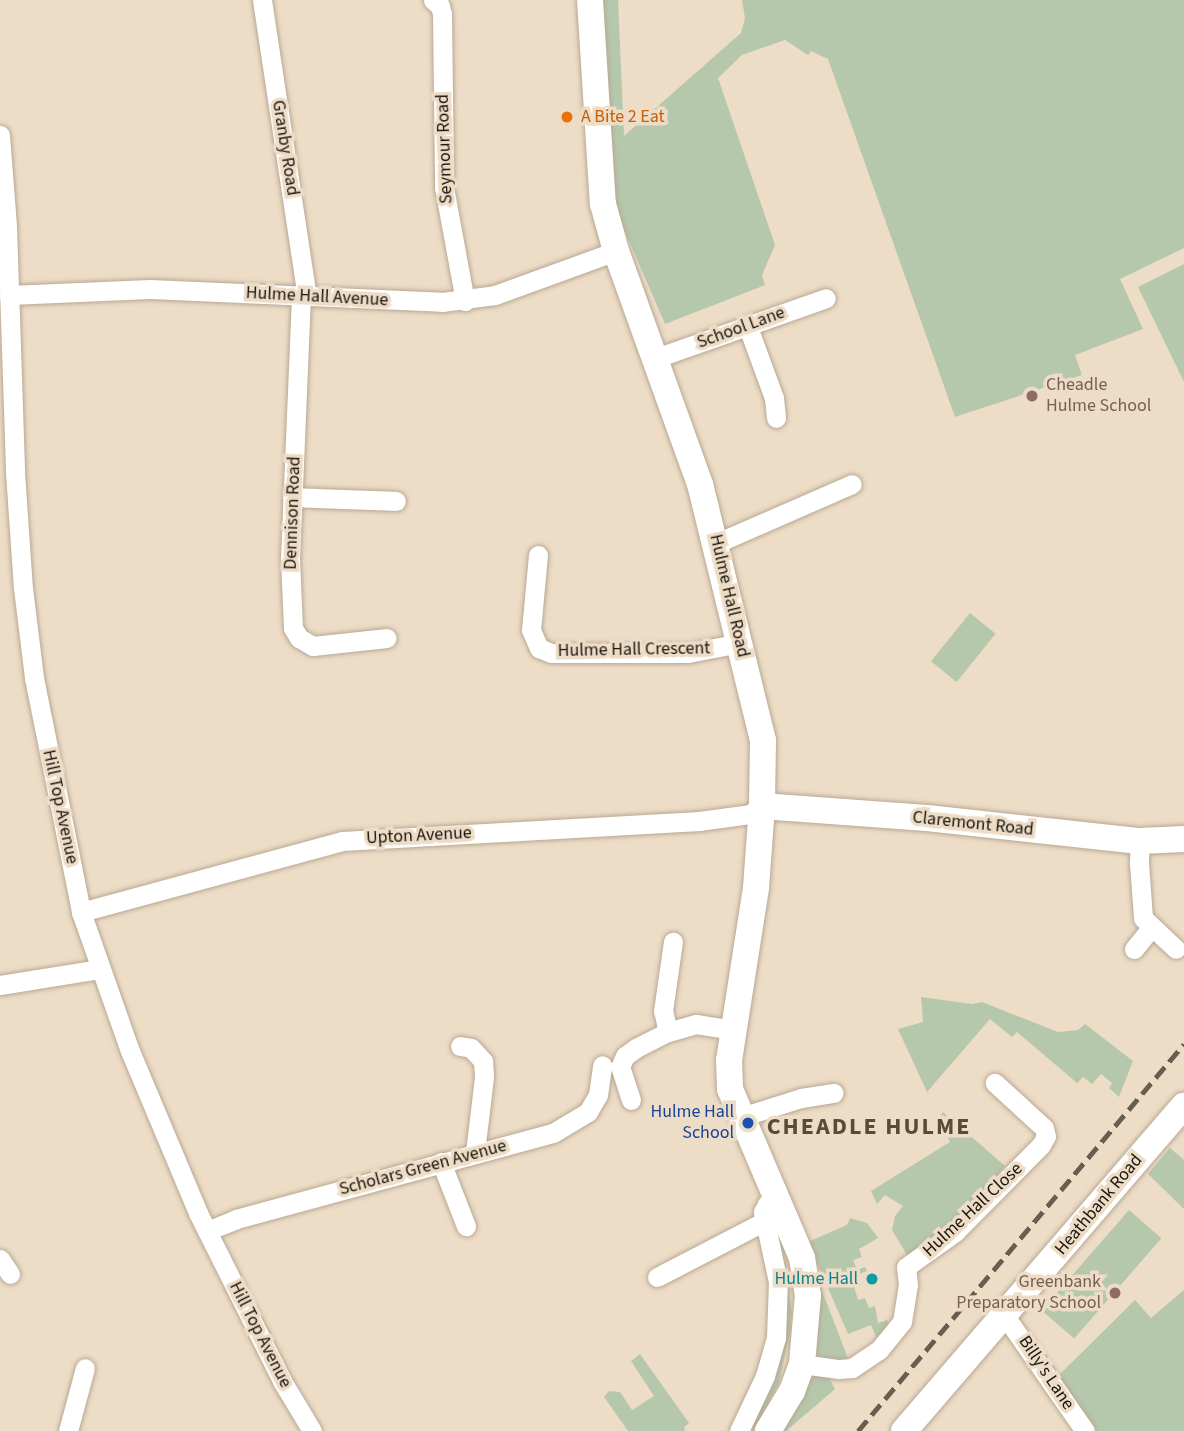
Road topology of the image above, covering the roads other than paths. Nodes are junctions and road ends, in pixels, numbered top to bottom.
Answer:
1 (262, 0) edge
2 (433, 0) edge
3 (590, 0) edge
4 (0, 135) edge
5 (616, 251) junction
6 (9, 295) junction
7 (304, 296) junction
8 (826, 298) dead end
9 (465, 300) junction
10 (748, 327) junction
11 (656, 358) junction
12 (776, 418) dead end
13 (852, 484) dead end
14 (292, 497) junction
15 (396, 501) dead end
16 (717, 543) junction
17 (538, 555) dead end
18 (387, 638) dead end
19 (740, 643) junction
20 (762, 806) junction
21 (1184, 839) edge
22 (1140, 841) junction
23 (81, 912) junction
24 (1152, 929) junction
25 (674, 942) dead end
26 (1176, 949) dead end
27 (1134, 950) dead end
28 (99, 969) junction
29 (0, 985) edge
30 (733, 1030) junction
31 (668, 1032) junction
32 (460, 1046) dead end
33 (602, 1065) dead end
34 (995, 1083) dead end
35 (834, 1093) dead end
36 (631, 1100) dead end
37 (1184, 1106) edge
38 (741, 1117) junction
39 (475, 1153) junction
40 (441, 1161) junction
41 (777, 1197) junction
42 (764, 1222) junction
43 (466, 1226) dead end
44 (207, 1231) junction
45 (657, 1277) dead end
46 (1005, 1316) junction
47 (802, 1364) junction
48 (85, 1368) dead end
49 (68, 1431) edge
50 (312, 1431) edge
51 (739, 1431) edge
52 (768, 1431) edge
53 (904, 1431) edge
54 (1086, 1431) edge

1 - 7 street, Granby Road
2 - 9 street, Seymour Road
3 - 5 main road, Hulme Hall Road
4 - 6 street, Hill Top Avenue
5 - 9 street, Hulme Hall Avenue
5 - 11 main road, Hulme Hall Road
6 - 7 street, Hulme Hall Avenue
6 - 23 street, Hill Top Avenue
7 - 9 street, Hulme Hall Avenue
7 - 14 street, Dennison Road
8 - 10 street, School Lane
10 - 11 street, School Lane
10 - 12 street
11 - 16 main road, Hulme Hall Road
13 - 16 street
14 - 15 street
14 - 18 street, Dennison Road
16 - 19 main road, Hulme Hall Road
17 - 19 street, Hulme Hall Crescent
19 - 20 main road, Hulme Hall Road
20 - 22 main road, Claremont Road
20 - 23 street, Upton Avenue
20 - 30 main road, Hulme Hall Road
21 - 22 main road, Claremont Road
22 - 24 street
23 - 28 street, Hill Top Avenue
24 - 26 street
24 - 27 street
25 - 31 street
28 - 29 street
28 - 44 street, Hill Top Avenue
30 - 31 street
30 - 38 main road, Hulme Hall Road
31 - 36 street
32 - 39 street
33 - 39 street, Scholars Green Avenue
34 - 47 street, Hulme Hall Close
35 - 38 street
37 - 46 main road, Heathbank Road
38 - 41 main road, Hulme Hall Road
39 - 40 street, Scholars Green Avenue
40 - 43 street
40 - 44 street, Scholars Green Avenue
41 - 42 street
41 - 47 main road, Hulme Hall Road
42 - 45 street
42 - 51 street
44 - 50 street, Hill Top Avenue
46 - 53 main road, Heathbank Road
46 - 54 street, Billy's Lane
47 - 52 main road, Hulme Hall Road
48 - 49 street

